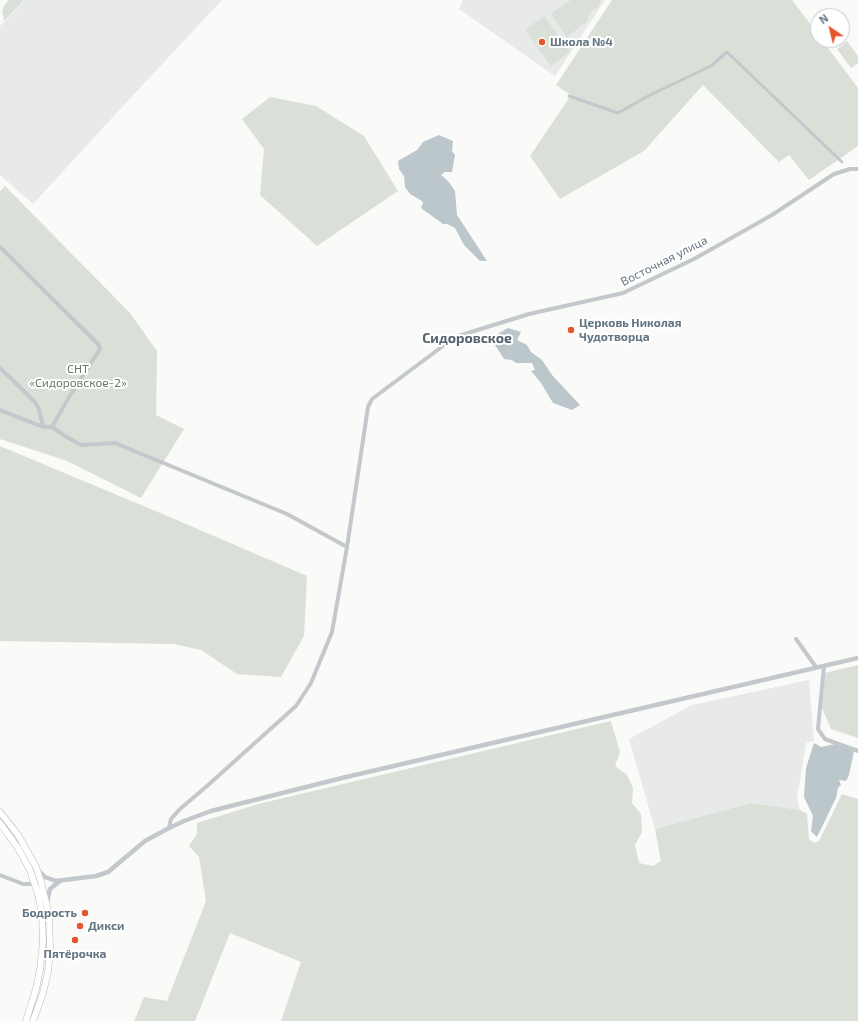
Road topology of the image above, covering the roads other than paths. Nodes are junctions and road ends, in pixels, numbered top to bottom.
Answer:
1 (569, 96) dead end
2 (842, 162) dead end
3 (858, 169) edge
4 (0, 247) edge
5 (0, 368) edge
6 (0, 410) edge
7 (43, 427) junction
8 (52, 427) junction
9 (347, 547) junction
10 (796, 639) dead end
11 (858, 658) edge
12 (824, 666) junction
13 (816, 667) junction
14 (858, 751) edge
15 (0, 812) edge
16 (0, 823) edge
17 (169, 828) junction
18 (36, 867) junction
19 (0, 875) edge
20 (60, 881) junction
21 (35, 884) junction
22 (47, 903) junction
23 (26, 1021) edge
24 (33, 1021) edge

1 - 2 street
3 - 9 street, Восточная улица
4 - 8 street
5 - 7 street
6 - 7 street
7 - 8 street
8 - 9 street
9 - 17 street, Восточная улица
10 - 13 street
11 - 12 street
12 - 13 street
12 - 14 street
13 - 17 street
15 - 18 highway
16 - 21 highway
17 - 20 street
18 - 20 street
18 - 22 highway
19 - 21 street
20 - 22 street
21 - 23 highway
22 - 24 highway

